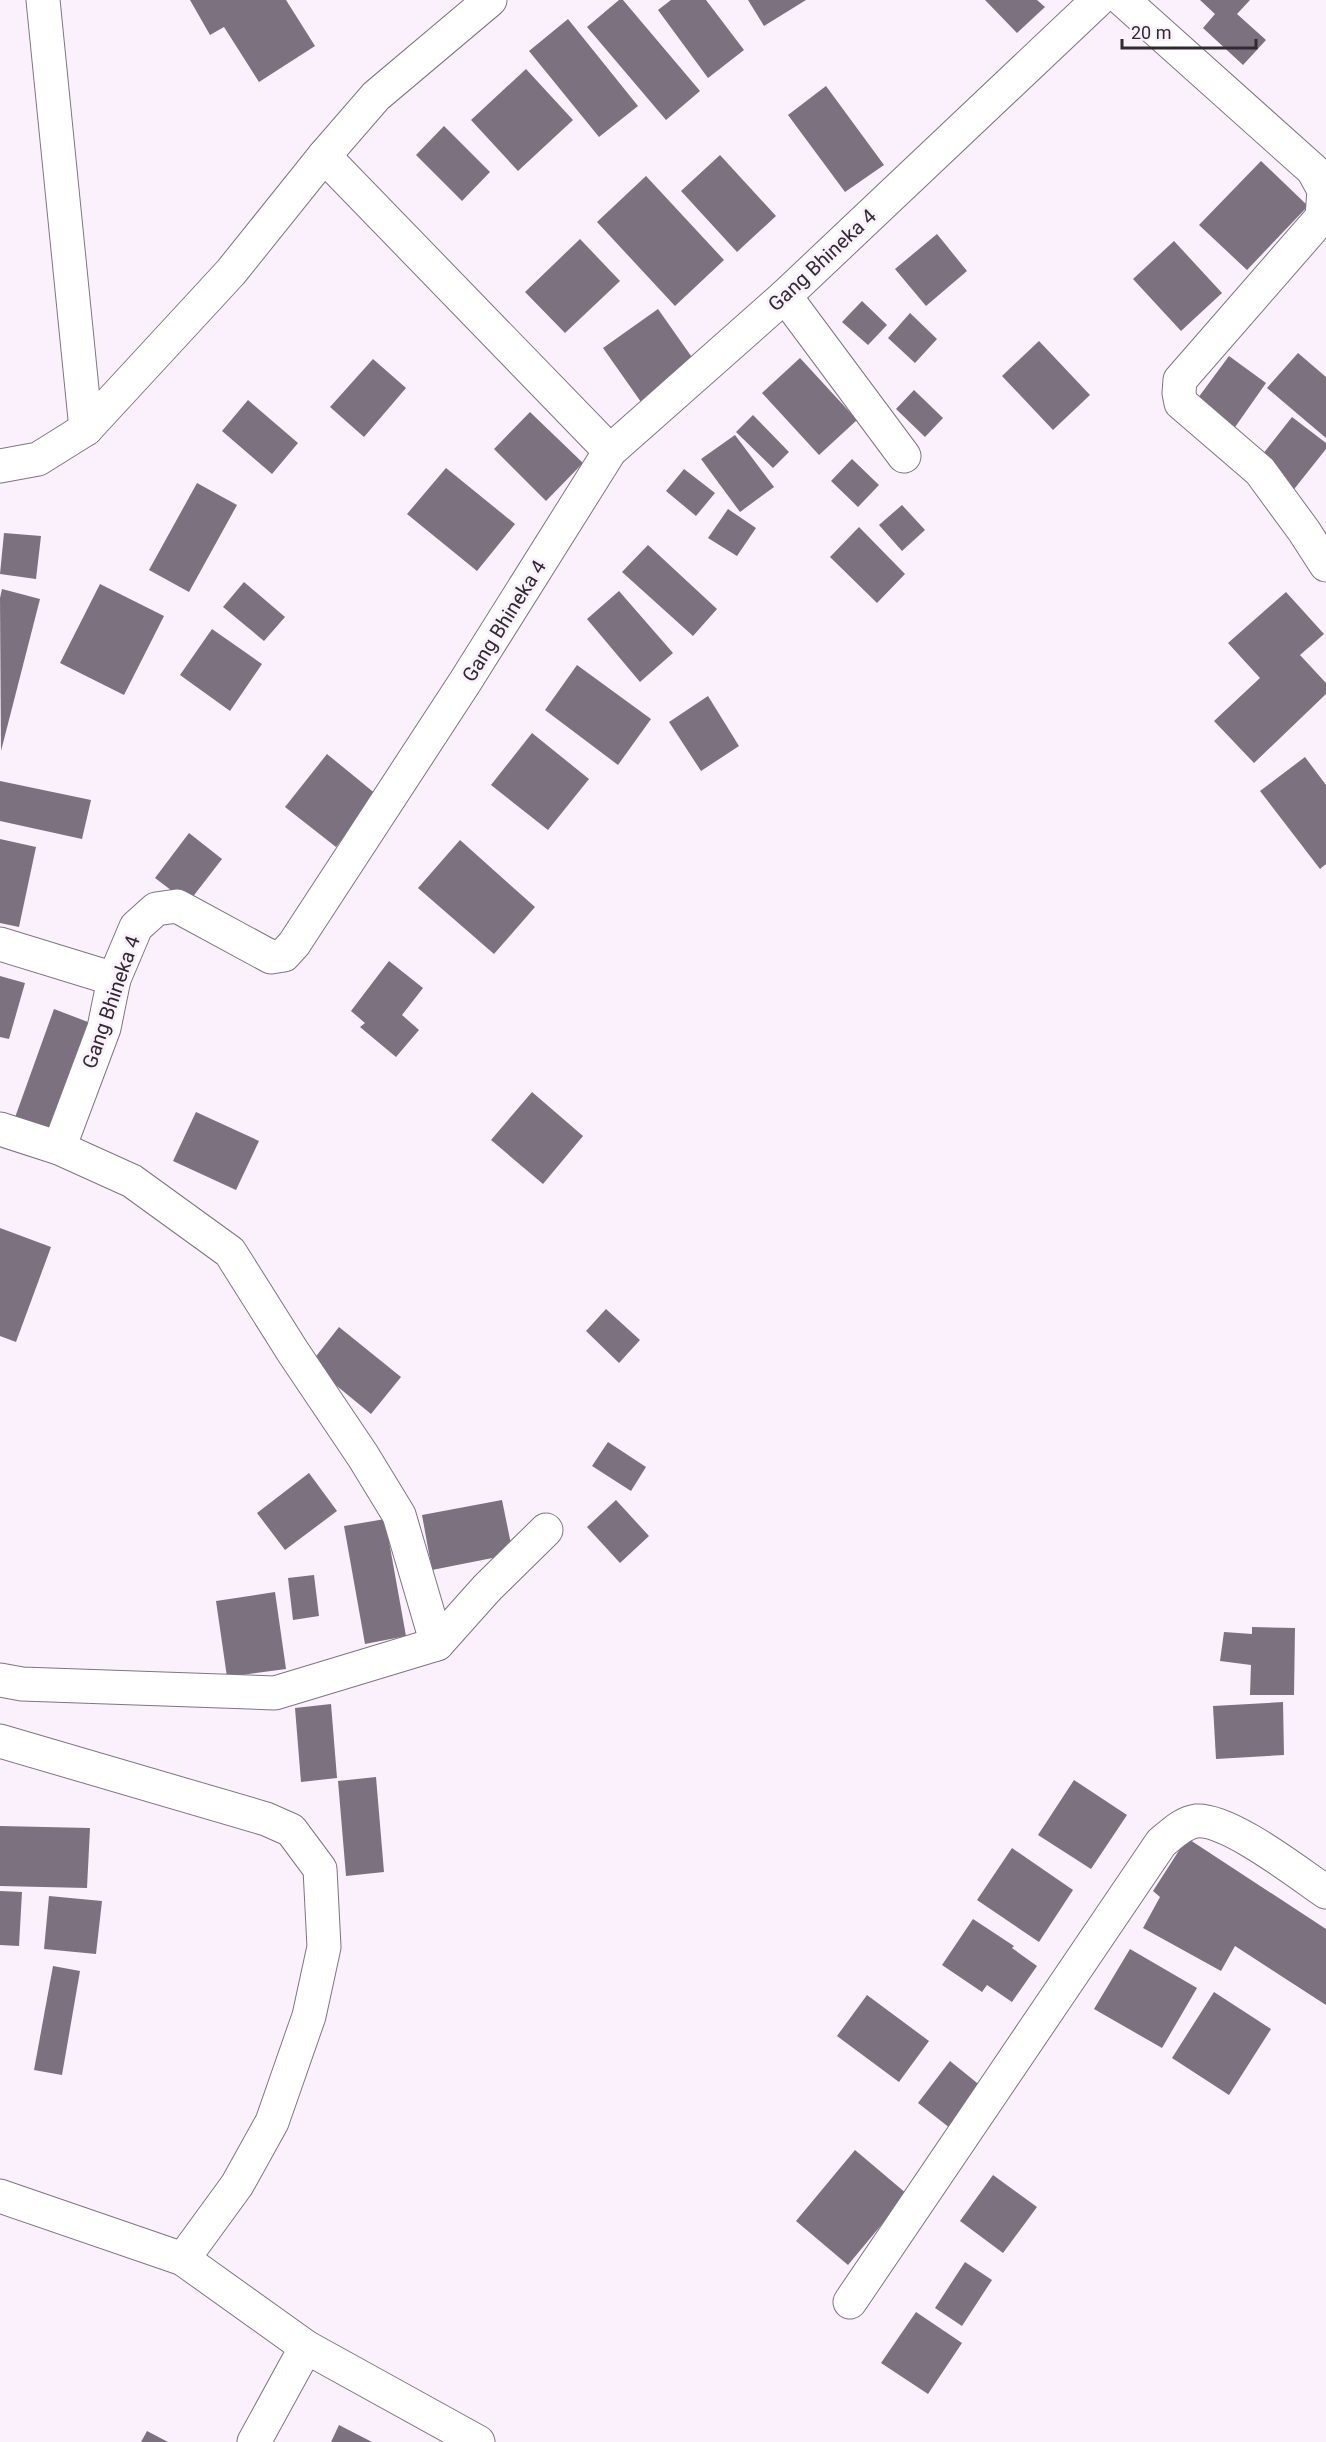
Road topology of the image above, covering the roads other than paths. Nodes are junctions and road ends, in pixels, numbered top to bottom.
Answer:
1 (43, 0) edge
2 (490, 0) edge
3 (1098, 0) edge
4 (1123, 0) edge
5 (324, 156) junction
6 (785, 296) junction
7 (86, 429) junction
8 (610, 451) junction
9 (904, 456) dead end
10 (0, 466) edge
11 (1326, 566) edge
12 (0, 944) edge
13 (114, 979) junction
14 (0, 1129) edge
15 (58, 1148) junction
16 (546, 1530) dead end
17 (437, 1644) junction
18 (0, 1680) edge
19 (0, 1742) edge
20 (1326, 1892) edge
21 (0, 2196) edge
22 (183, 2259) junction
23 (850, 2302) dead end
24 (306, 2347) junction
25 (254, 2442) edge
26 (478, 2442) edge

1 - 7 street
2 - 5 street
3 - 6 street, Gang Bhineka 4
4 - 11 street
5 - 7 street
5 - 8 street
6 - 8 street, Gang Bhineka 4
6 - 9 street
7 - 10 street
8 - 13 street, Gang Bhineka 4
12 - 13 street
13 - 15 street, Gang Bhineka 4
14 - 15 street
15 - 17 street
16 - 17 street
17 - 18 street
19 - 22 street
20 - 23 street
21 - 22 street
22 - 24 street
24 - 25 street
24 - 26 street

